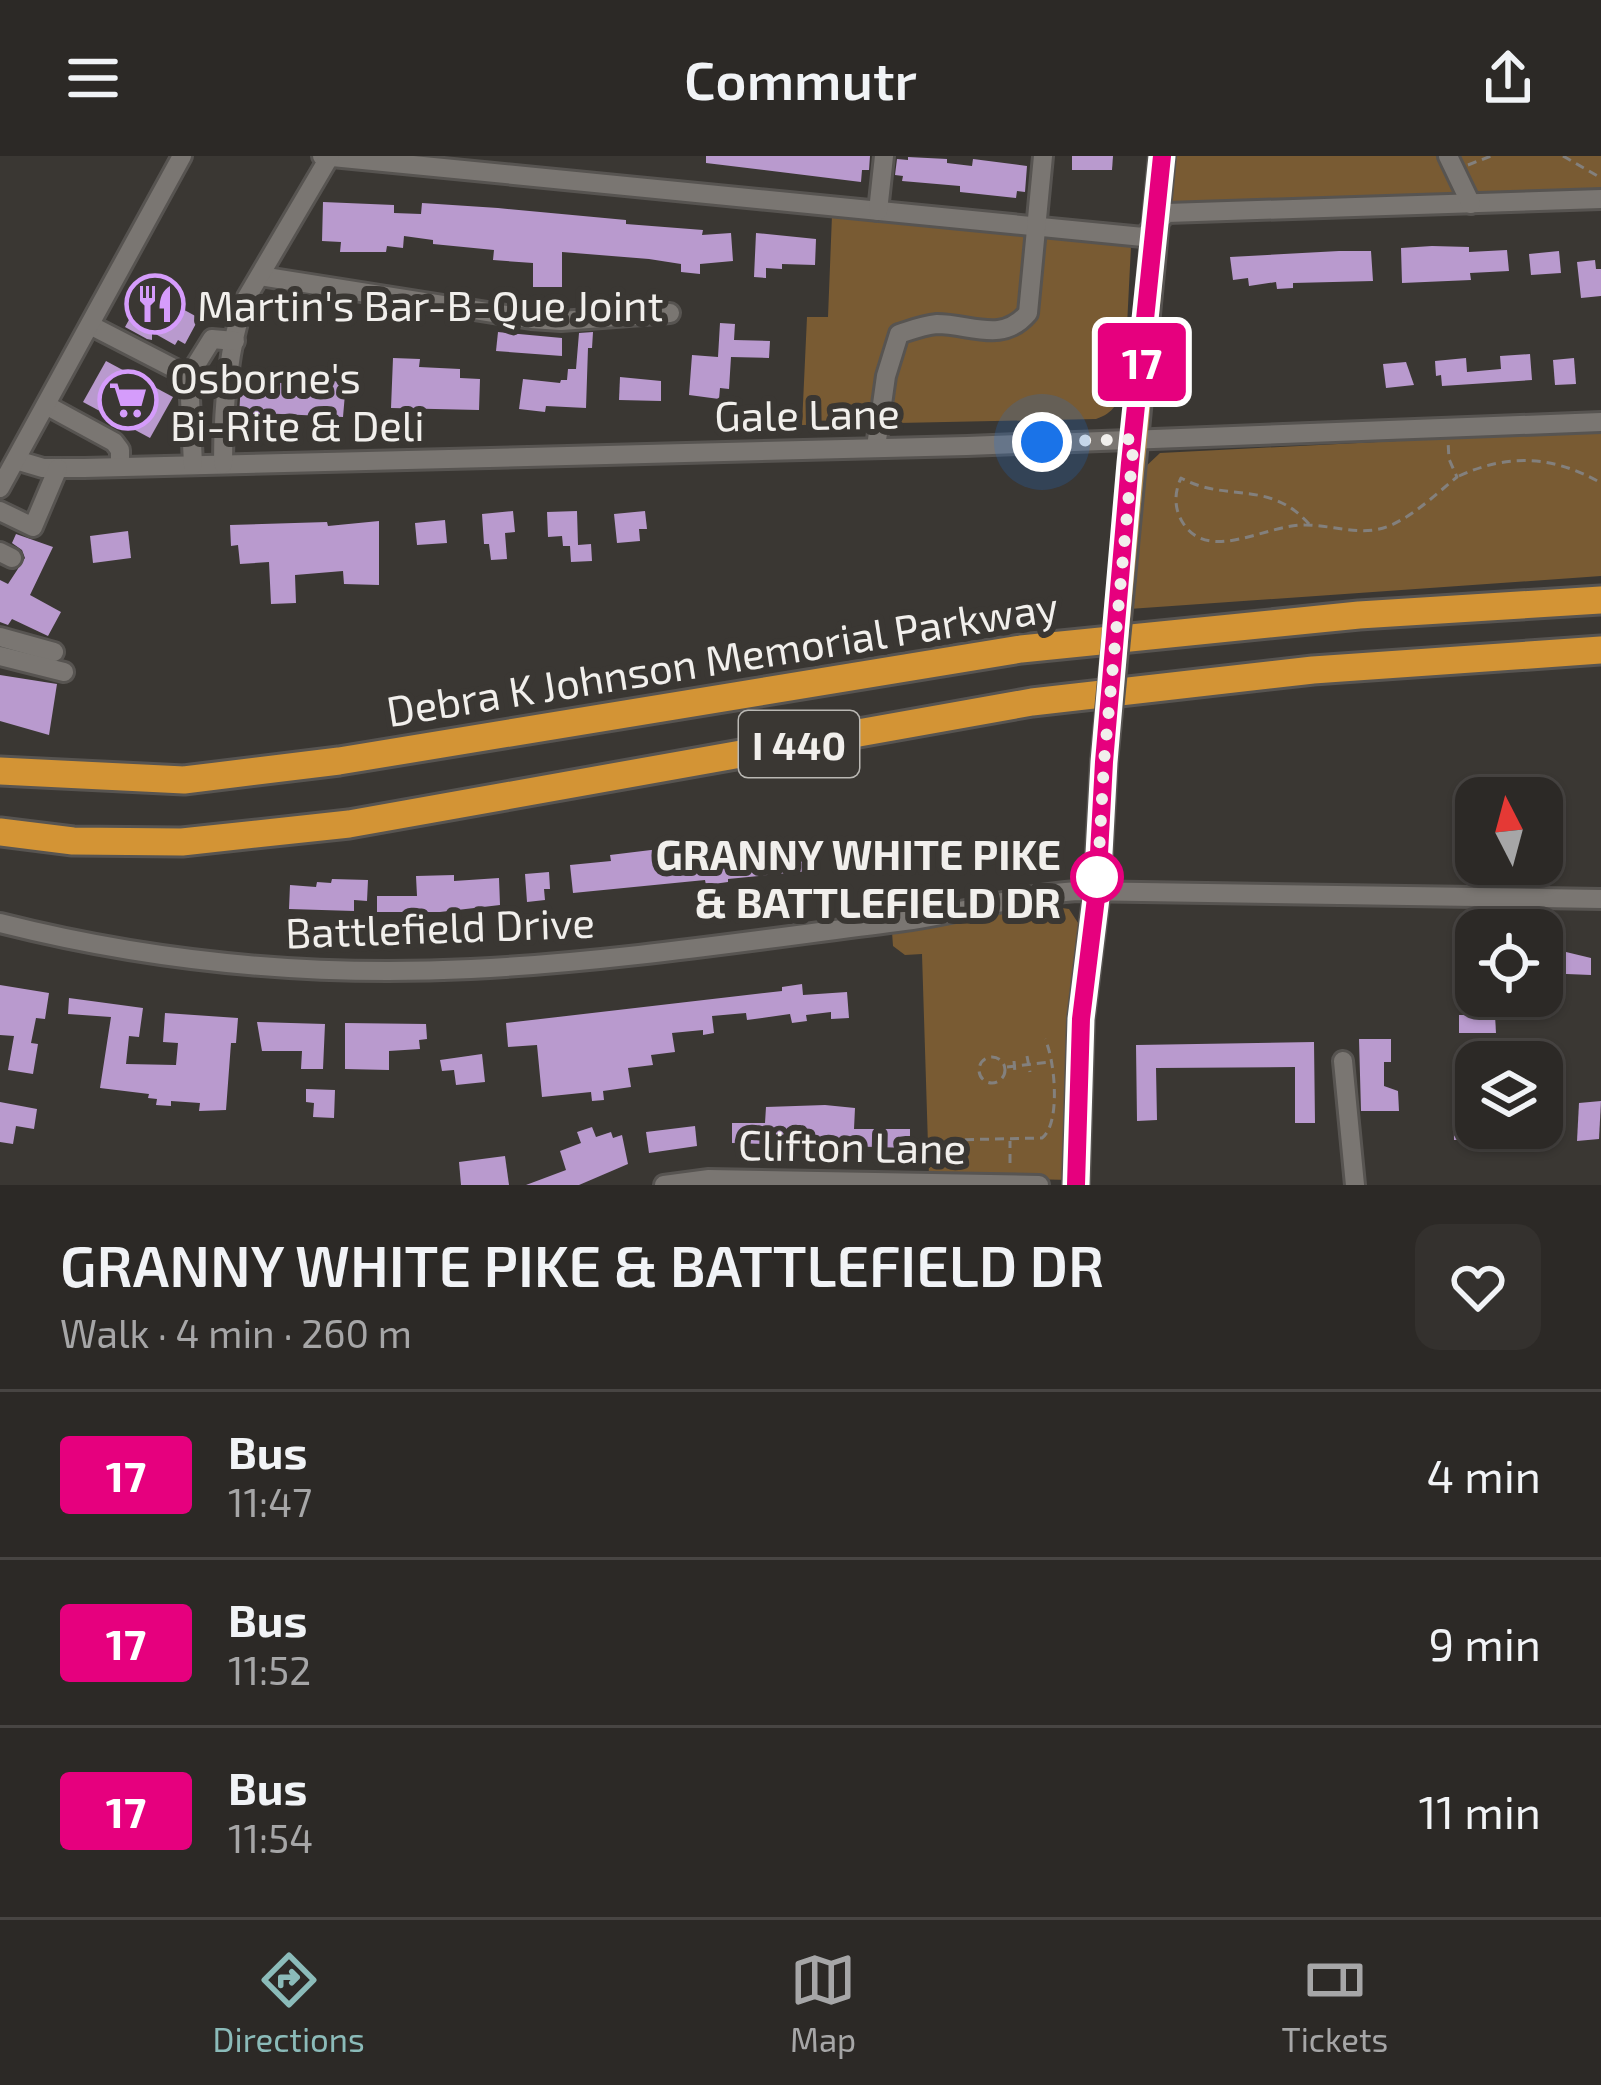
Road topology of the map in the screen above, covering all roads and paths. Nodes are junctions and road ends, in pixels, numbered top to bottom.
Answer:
1 (182, 156) edge
2 (327, 156) edge
3 (884, 156) edge
4 (1043, 156) edge
5 (1162, 156) edge
6 (1490, 156) edge
7 (1563, 156) edge
8 (1452, 163) edge
9 (1601, 178) edge
10 (1601, 200) edge
11 (1471, 204) junction
12 (878, 211) junction
13 (1157, 224) junction
14 (1035, 227) junction
15 (260, 276) junction
16 (670, 313) dead end
17 (90, 325) junction
18 (235, 341) junction
19 (189, 376) junction
20 (46, 405) junction
21 (1601, 422) edge
22 (1134, 439) junction
23 (1448, 440) dead end
24 (876, 448) junction
25 (16, 460) junction
26 (223, 464) junction
27 (194, 465) junction
28 (120, 467) junction
29 (58, 468) junction
30 (1457, 477) junction
31 (1601, 483) edge
32 (0, 488) edge
33 (0, 512) edge
34 (1309, 524) junction
35 (1601, 600) edge
36 (0, 637) edge
37 (1601, 650) edge
38 (54, 652) dead end
39 (0, 656) edge
40 (64, 672) dead end
41 (0, 771) edge
42 (0, 832) edge
43 (1097, 890) junction
44 (1601, 898) edge
45 (0, 923) edge
46 (1045, 1039) dead end
47 (1027, 1056) dead end
48 (1343, 1061) dead end
49 (1053, 1062) junction
50 (1005, 1068) junction
51 (1029, 1068) junction
52 (1010, 1139) junction
53 (950, 1140) dead end
54 (1010, 1162) dead end
55 (664, 1185) edge
56 (1039, 1185) edge
57 (1076, 1185) edge
58 (1355, 1185) edge

1 - 17 street
2 - 12 street
2 - 15 street
3 - 12 street
4 - 14 street
5 - 13 main road
6 - 8 path
7 - 9 path
8 - 11 street
10 - 11 street
11 - 13 street
12 - 14 street
13 - 14 street
13 - 22 main road
14 - 24 street
15 - 16 street
15 - 18 street
17 - 19 street
17 - 20 street
18 - 19 street
18 - 26 street
19 - 27 street
20 - 25 street
20 - 28 street
21 - 22 street, Gale Lane
22 - 24 street, Gale Lane
22 - 43 main road, bridge
23 - 30 path
24 - 26 street, Gale Lane
25 - 29 street, Gale Lane
25 - 32 street
26 - 27 street, Gale Lane
27 - 28 street, Gale Lane
28 - 29 street, Gale Lane
29 - 33 street
30 - 31 path
30 - 34 path
34 - 34 path
35 - 41 highway, Debra K Johnson Memorial Parkway / I 440
36 - 38 street
37 - 42 highway, I 440
39 - 40 street
43 - 44 street, Battlefield Drive
43 - 45 street, Battlefield Drive
43 - 57 main road
46 - 49 path
47 - 51 path
48 - 58 street
49 - 51 path
49 - 52 path
50 - 50 path
50 - 51 path
52 - 53 path
52 - 54 path
55 - 56 street, Clifton Lane

